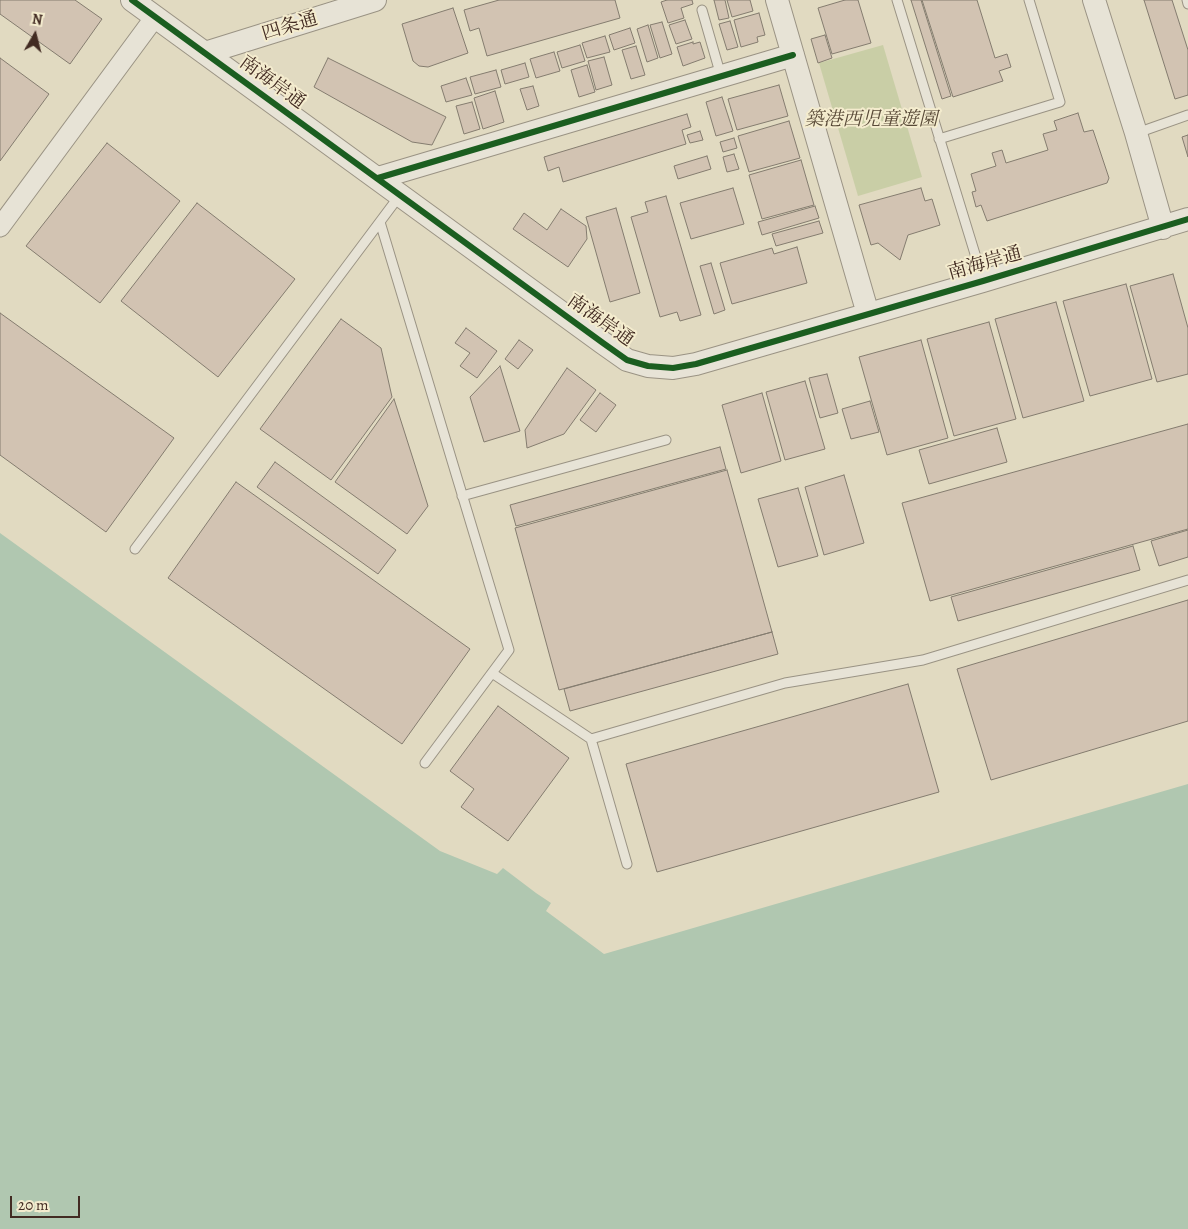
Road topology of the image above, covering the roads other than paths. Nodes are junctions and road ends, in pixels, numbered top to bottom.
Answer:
1 (132, 0) edge
2 (375, 0) edge
3 (777, 0) edge
4 (897, 0) edge
5 (1029, 0) edge
6 (1094, 0) edge
7 (1187, 0) edge
8 (1188, 4) edge
9 (702, 10) dead end
10 (155, 17) junction
11 (205, 53) junction
12 (793, 55) junction
13 (722, 76) junction
14 (1188, 115) edge
15 (1136, 133) junction
16 (939, 139) junction
17 (378, 178) junction
18 (400, 194) junction
19 (1188, 220) edge
20 (380, 222) junction
21 (0, 227) edge
22 (1163, 228) junction
23 (984, 281) junction
24 (868, 314) junction
25 (666, 440) dead end
26 (462, 496) junction
27 (135, 549) dead end
28 (1188, 580) edge
29 (492, 673) junction
30 (591, 739) junction
31 (426, 763) dead end
32 (627, 864) dead end

1 - 10 street, 南海岸通
2 - 11 street, 四条通
3 - 12 street
4 - 16 lane
5 - 16 lane
6 - 15 street
7 - 8 lane
9 - 13 lane
10 - 11 street, 南海岸通
10 - 21 street
11 - 17 street, 南海岸通
12 - 13 street
12 - 24 street
13 - 17 street
14 - 15 lane
15 - 22 street
16 - 23 lane
17 - 18 street, 南海岸通
18 - 20 lane
18 - 24 street, 南海岸通
19 - 22 street, 南海岸通
20 - 26 lane
20 - 27 lane
22 - 23 street, 南海岸通
23 - 24 street, 南海岸通
25 - 26 lane
26 - 29 lane
28 - 30 lane
29 - 30 lane
29 - 31 lane
30 - 32 lane

